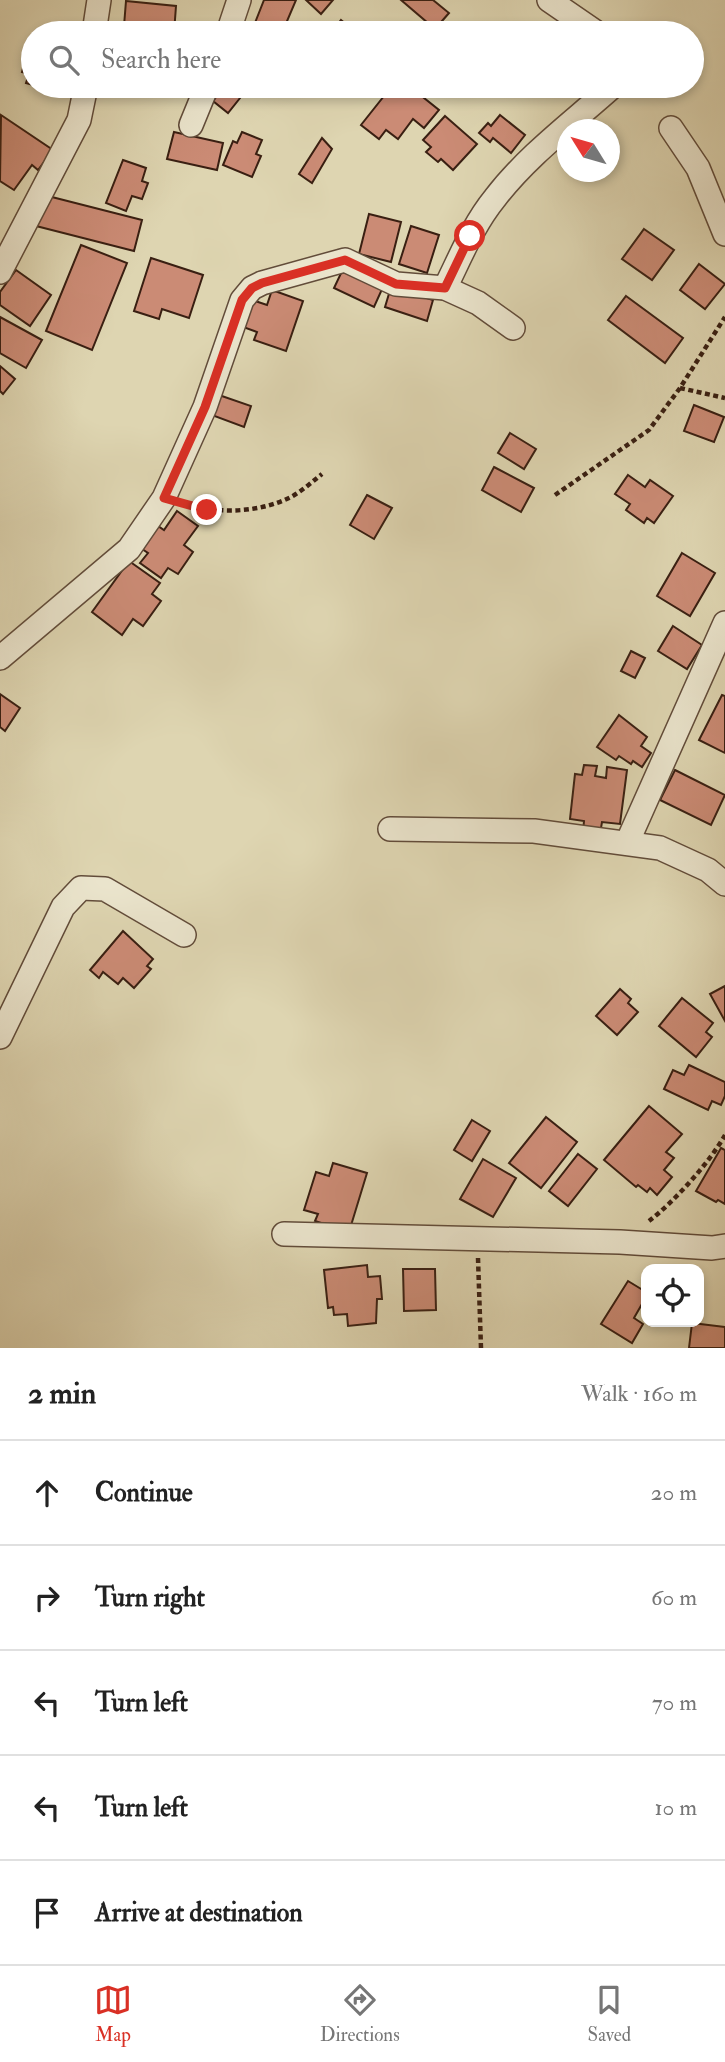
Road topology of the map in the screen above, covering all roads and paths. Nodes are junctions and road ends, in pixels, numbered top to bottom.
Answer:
1 (99, 0) edge
2 (239, 0) edge
3 (550, 0) edge
4 (96, 21) edge
5 (232, 21) edge
6 (580, 21) edge
7 (84, 98) edge
8 (202, 98) edge
9 (599, 98) edge
10 (191, 125) dead end
11 (671, 128) dead end
12 (725, 234) edge
13 (0, 272) edge
14 (445, 288) junction
15 (725, 317) edge
16 (513, 328) dead end
17 (680, 388) junction
18 (725, 398) edge
19 (322, 474) dead end
20 (555, 495) dead end
21 (164, 498) junction
22 (725, 622) edge
23 (0, 657) edge
24 (390, 829) dead end
25 (627, 843) junction
26 (725, 884) edge
27 (184, 935) dead end
28 (0, 1037) edge
29 (725, 1135) edge
30 (284, 1234) dead end
31 (478, 1240) junction
32 (620, 1242) junction
33 (725, 1246) edge
34 (481, 1348) edge

1 - 4 street
2 - 5 street
3 - 6 street
7 - 13 street
8 - 10 street
9 - 14 street
11 - 12 street
14 - 16 street
14 - 21 street
15 - 17 path
17 - 18 path
17 - 20 path
19 - 21 path
21 - 23 street
22 - 25 street
24 - 25 street
25 - 26 street
27 - 28 street
29 - 32 path
30 - 31 street
31 - 32 street
31 - 34 path
32 - 33 street

